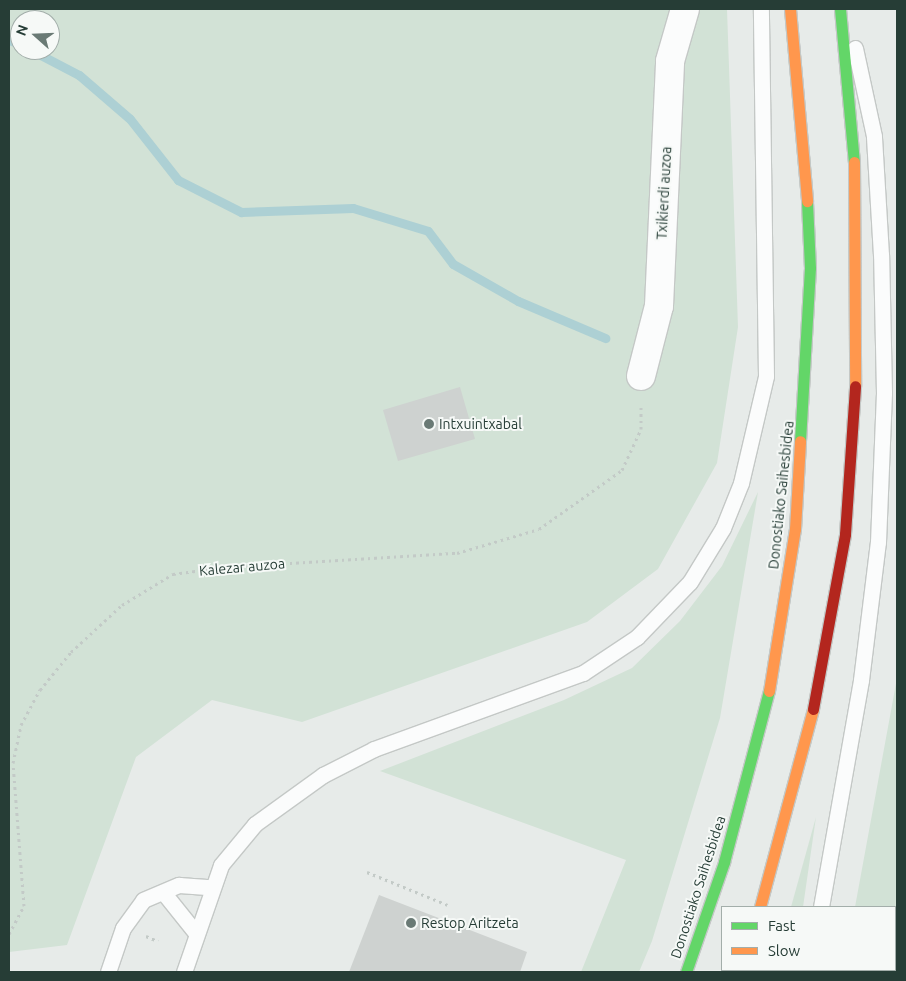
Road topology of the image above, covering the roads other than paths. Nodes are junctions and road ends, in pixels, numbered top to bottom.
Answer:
1 (685, 9) edge
2 (761, 9) edge
3 (790, 9) edge
4 (840, 9) edge
5 (847, 9) edge
6 (641, 376) road end
7 (210, 887) junction
8 (163, 892) junction
9 (760, 906) edge
10 (821, 906) edge
11 (195, 932) junction
12 (108, 972) edge
13 (184, 972) edge
14 (686, 972) edge

1 - 6 street, Txikierdi auzoa
2 - 7 lane
3 - 14 highway, Donostiako Saihesbidea
4 - 9 highway
5 - 10 lane
7 - 8 lane
7 - 11 lane
8 - 11 lane
8 - 12 lane
11 - 13 lane

